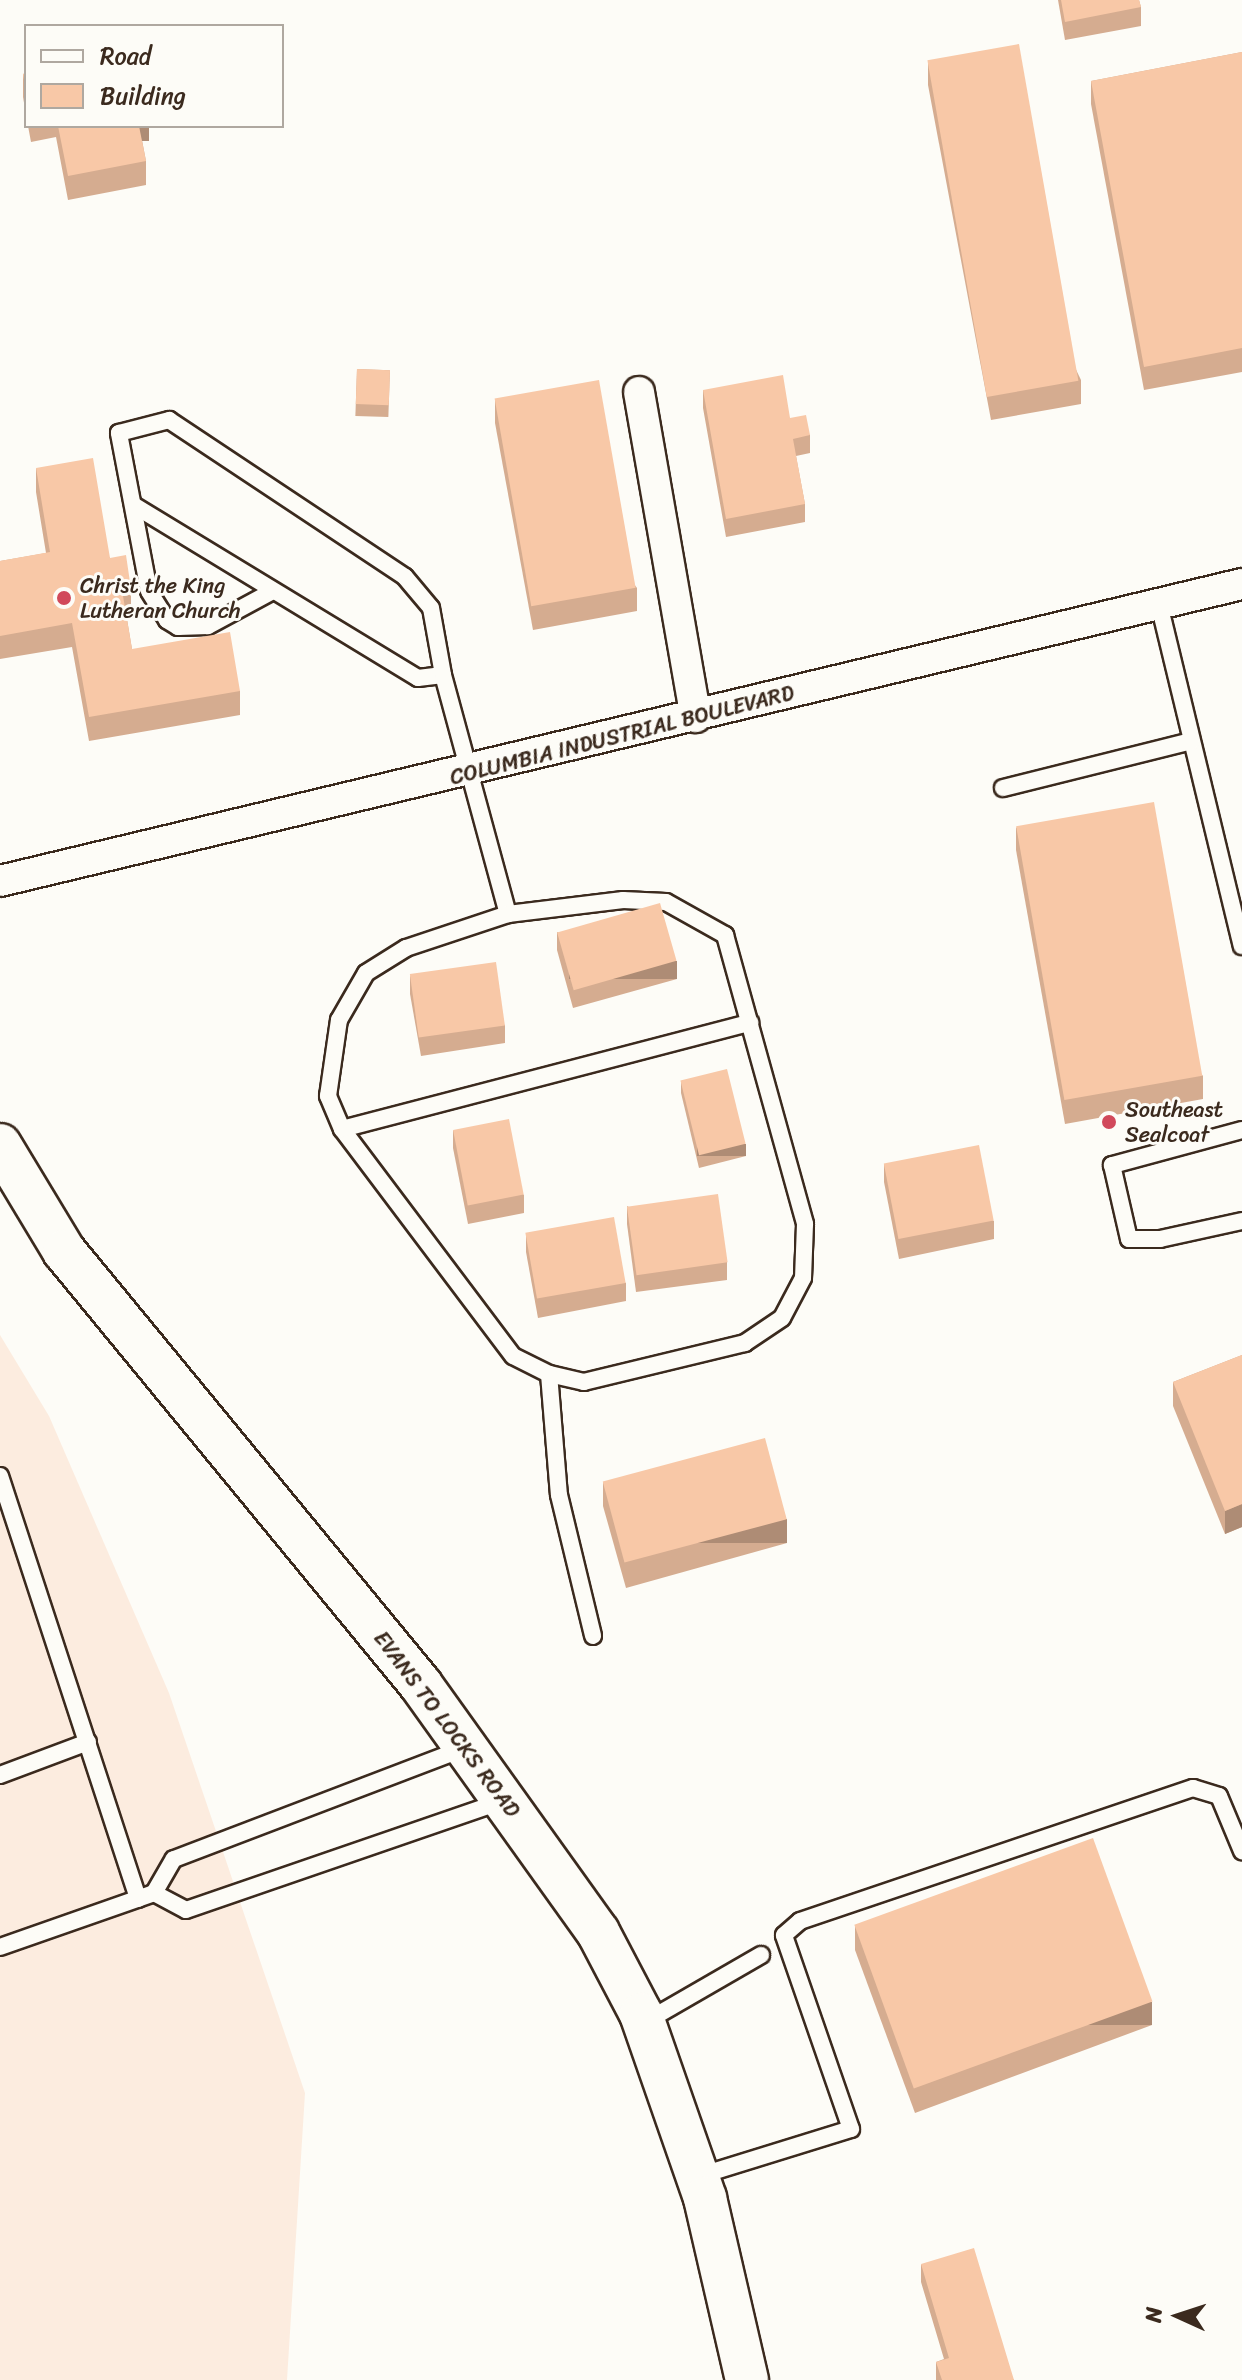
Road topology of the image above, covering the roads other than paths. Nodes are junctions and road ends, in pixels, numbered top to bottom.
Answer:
1 (639, 392) dead end
2 (135, 506) junction
3 (1242, 584) edge
4 (271, 592) junction
5 (1159, 604) junction
6 (443, 675) junction
7 (696, 717) junction
8 (1191, 741) junction
9 (470, 772) junction
10 (1003, 788) dead end
11 (0, 881) edge
12 (508, 914) junction
13 (1242, 946) edge
14 (750, 1023) junction
15 (342, 1129) junction
16 (1242, 1130) edge
17 (0, 1145) edge
18 (1242, 1221) edge
19 (549, 1374) junction
20 (0, 1476) edge
21 (593, 1636) dead end
22 (88, 1742) junction
23 (465, 1748) junction
24 (0, 1775) edge
25 (504, 1800) junction
26 (1242, 1851) edge
27 (146, 1896) junction
28 (0, 1947) edge
29 (761, 1955) dead end
30 (644, 2023) junction
31 (698, 2176) junction
32 (747, 2380) edge

1 - 7 street
2 - 4 lane
2 - 4 lane
2 - 6 lane
3 - 5 street, COLUMBIA INDUSTRIAL BOULEVARD
4 - 6 lane
5 - 7 street, COLUMBIA INDUSTRIAL BOULEVARD
5 - 8 lane
6 - 9 lane
7 - 9 street, COLUMBIA INDUSTRIAL BOULEVARD
8 - 10 lane
8 - 13 lane
9 - 11 street, COLUMBIA INDUSTRIAL BOULEVARD
9 - 12 lane
12 - 14 lane
12 - 15 lane
14 - 15 lane
14 - 19 lane
15 - 19 lane
16 - 18 lane
17 - 23 street, EVANS TO LOCKS ROAD
19 - 21 lane
20 - 22 lane
22 - 24 lane
22 - 27 lane
23 - 25 street, EVANS TO LOCKS ROAD
23 - 27 lane
25 - 27 lane
25 - 30 street, EVANS TO LOCKS ROAD
26 - 31 lane
27 - 28 lane
29 - 30 lane
30 - 31 street, EVANS TO LOCKS ROAD
31 - 32 street, EVANS TO LOCKS ROAD

